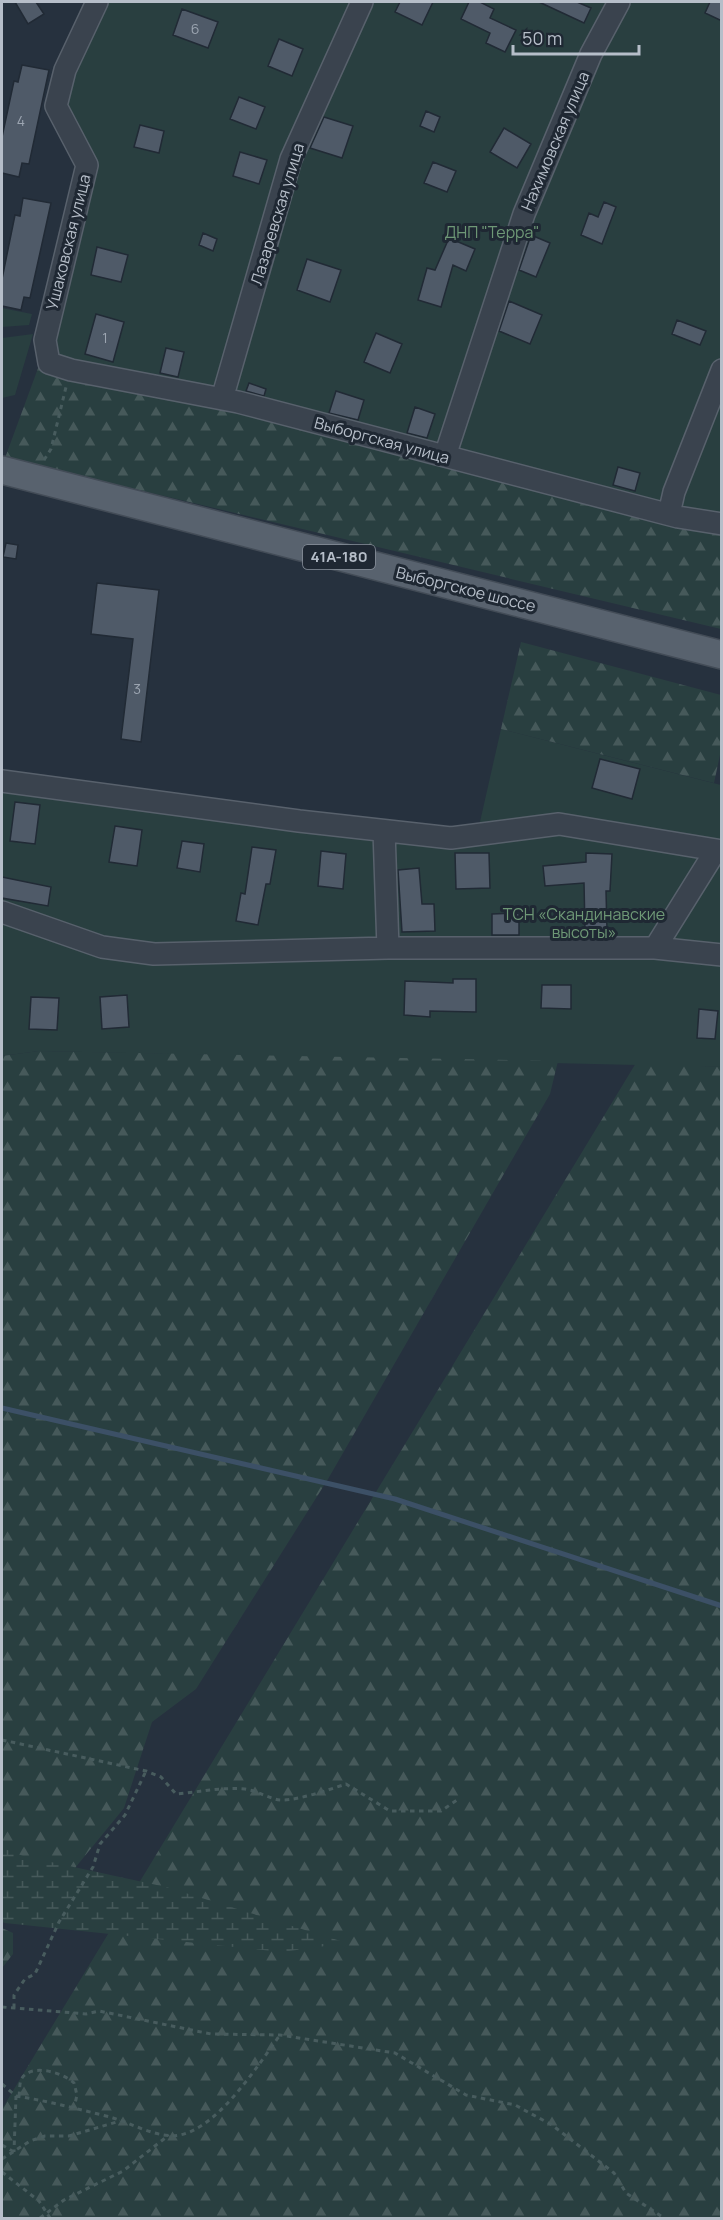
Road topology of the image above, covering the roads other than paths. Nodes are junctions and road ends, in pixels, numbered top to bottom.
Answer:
1 (97, 2) edge
2 (362, 2) edge
3 (619, 2) edge
4 (47, 355) joint
5 (722, 370) edge
6 (222, 399) junction
7 (445, 456) junction
8 (2, 470) edge
9 (669, 514) junction
10 (722, 524) edge
11 (722, 655) edge
12 (2, 781) edge
13 (384, 831) junction
14 (719, 850) edge
15 (2, 912) edge
16 (388, 948) junction
17 (655, 948) junction
18 (722, 955) edge

1 - 4 street, Ушаковская улица
2 - 6 street, Лазаревская улица
3 - 7 street, Нахимовская улица
4 - 6 street, Выборгская улица
5 - 9 street
6 - 7 street, Выборгская улица
7 - 9 street, Выборгская улица
8 - 11 main road, Выборгское шоссе / 41А-180
9 - 10 street, Выборгская улица
12 - 13 street
13 - 14 street
13 - 16 street
14 - 17 street
15 - 16 street
16 - 17 street
17 - 18 street

